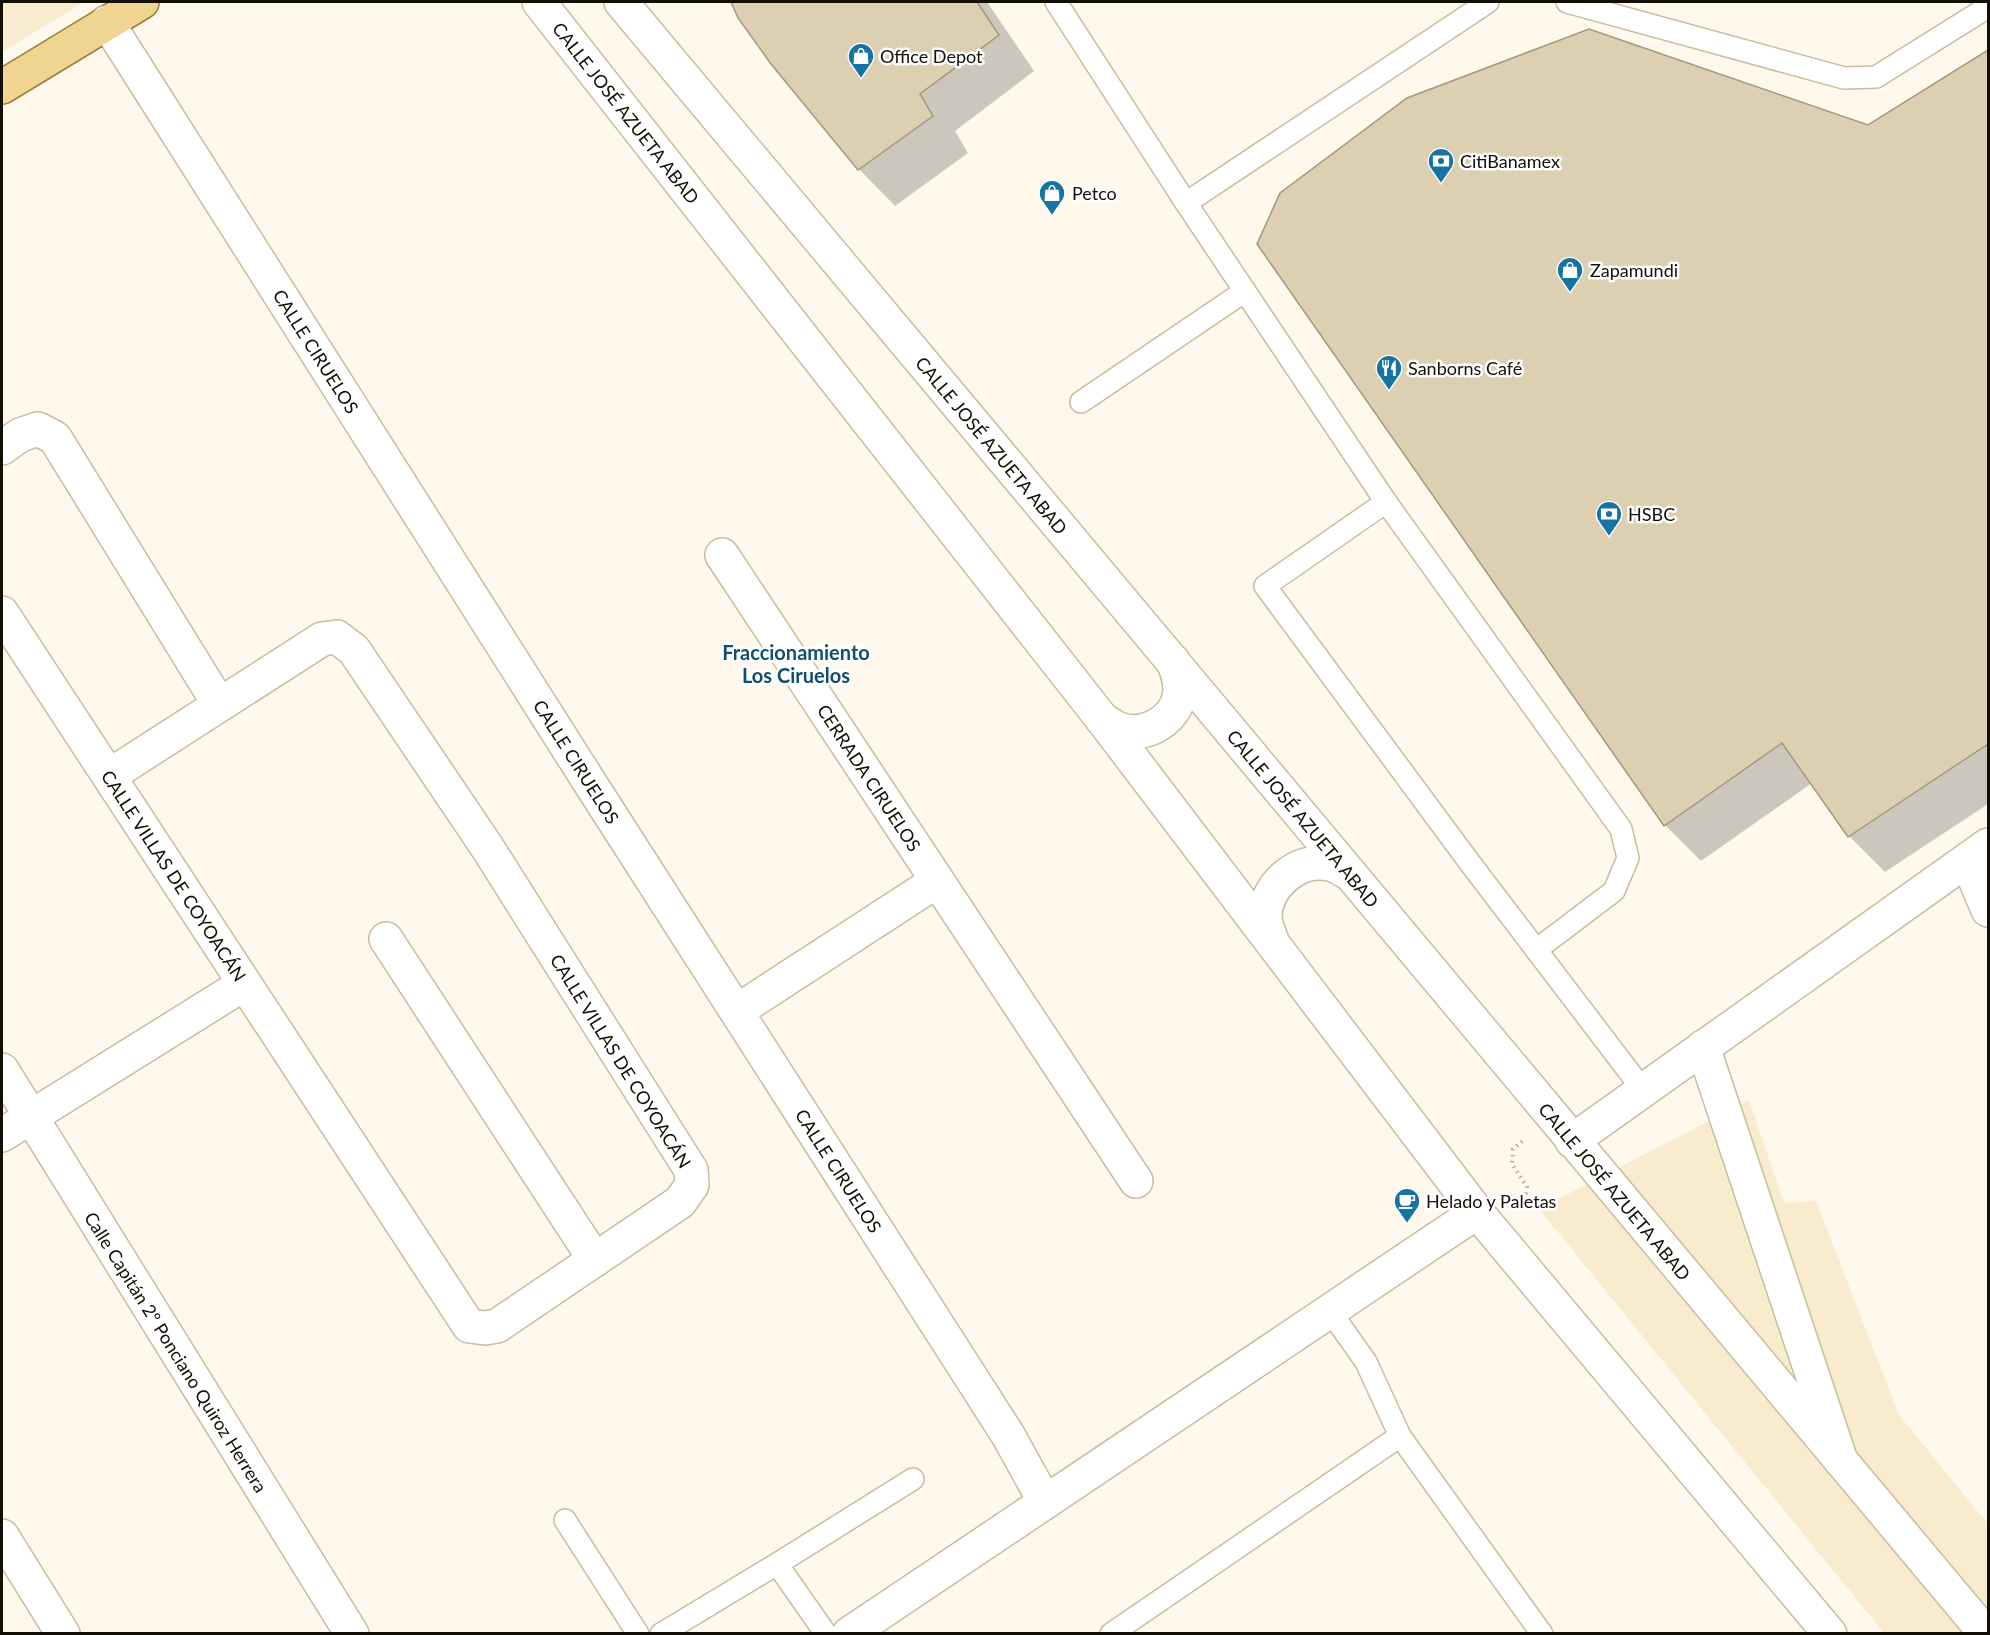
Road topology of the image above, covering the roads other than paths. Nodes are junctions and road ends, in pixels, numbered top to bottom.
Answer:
1 (142, 2) edge
2 (539, 2) edge
3 (621, 2) edge
4 (1056, 2) edge
5 (1488, 2) edge
6 (1567, 2) edge
7 (1989, 7) edge
8 (107, 22) junction
9 (2, 87) edge
10 (1186, 203) junction
11 (1245, 291) junction
12 (1081, 402) dead end
13 (2, 448) edge
14 (1386, 502) junction
15 (722, 555) dead end
16 (2, 613) edge
17 (1173, 661) junction
18 (219, 704) junction
19 (1102, 719) junction
20 (109, 776) junction
21 (1978, 853) edge
22 (1350, 874) junction
23 (937, 881) junction
24 (1989, 910) edge
25 (386, 939) dead end
26 (1272, 942) junction
27 (1536, 950) junction
28 (244, 984) junction
29 (737, 1011) junction
30 (1703, 1047) junction
31 (2, 1070) edge
32 (1643, 1090) junction
33 (30, 1117) junction
34 (1563, 1130) junction
35 (2, 1136) edge
36 (1136, 1181) dead end
37 (1482, 1219) junction
38 (595, 1260) junction
39 (1330, 1311) junction
40 (1400, 1436) junction
41 (1841, 1461) junction
42 (913, 1479) dead end
43 (1045, 1502) junction
44 (565, 1520) dead end
45 (2, 1536) edge
46 (777, 1564) junction
47 (63, 1634) edge
48 (352, 1634) edge
49 (638, 1634) edge
50 (662, 1634) edge
51 (826, 1634) edge
52 (849, 1634) edge
53 (1111, 1634) edge
54 (1542, 1634) edge
55 (1830, 1634) edge
56 (1986, 1634) edge

1 - 8 main road
2 - 19 street, CALLE JOSÉ AZUETA ABAD
3 - 17 street, CALLE JOSÉ AZUETA ABAD
4 - 10 lane
5 - 10 lane
6 - 7 lane
8 - 9 main road
8 - 29 street, CALLE CIRUELOS
10 - 11 lane
11 - 12 lane
11 - 14 lane
13 - 18 street
14 - 27 lane
14 - 27 lane
15 - 23 street, CERRADA CIRUELOS
16 - 20 street, CALLE VILLAS DE COYOACÁN
17 - 19 street
17 - 22 street, CALLE JOSÉ AZUETA ABAD
18 - 20 street, CALLE VILLAS DE COYOACÁN
18 - 38 street, CALLE VILLAS DE COYOACÁN
19 - 26 street, CALLE JOSÉ AZUETA ABAD
20 - 28 street, CALLE VILLAS DE COYOACÁN
21 - 24 street
21 - 30 street
22 - 26 street
22 - 34 street, CALLE JOSÉ AZUETA ABAD
23 - 29 street
23 - 36 street, CERRADA CIRUELOS
25 - 38 street
26 - 37 street, CALLE JOSÉ AZUETA ABAD
27 - 32 lane
28 - 33 street
28 - 38 street, CALLE VILLAS DE COYOACÁN
29 - 43 street, CALLE CIRUELOS
30 - 32 street
30 - 41 street
31 - 33 street, Calle Capitán 2º Ponciano Quiroz Herrera
32 - 34 street
33 - 35 street
33 - 48 street, Calle Capitán 2º Ponciano Quiroz Herrera
34 - 41 street, CALLE JOSÉ AZUETA ABAD
37 - 39 street
37 - 55 street, CALLE JOSÉ AZUETA ABAD
39 - 40 lane
39 - 43 street
40 - 53 lane
40 - 54 lane
41 - 56 street, CALLE JOSÉ AZUETA ABAD
42 - 46 lane
43 - 52 street
44 - 49 lane
45 - 47 street
46 - 50 lane
46 - 51 lane

